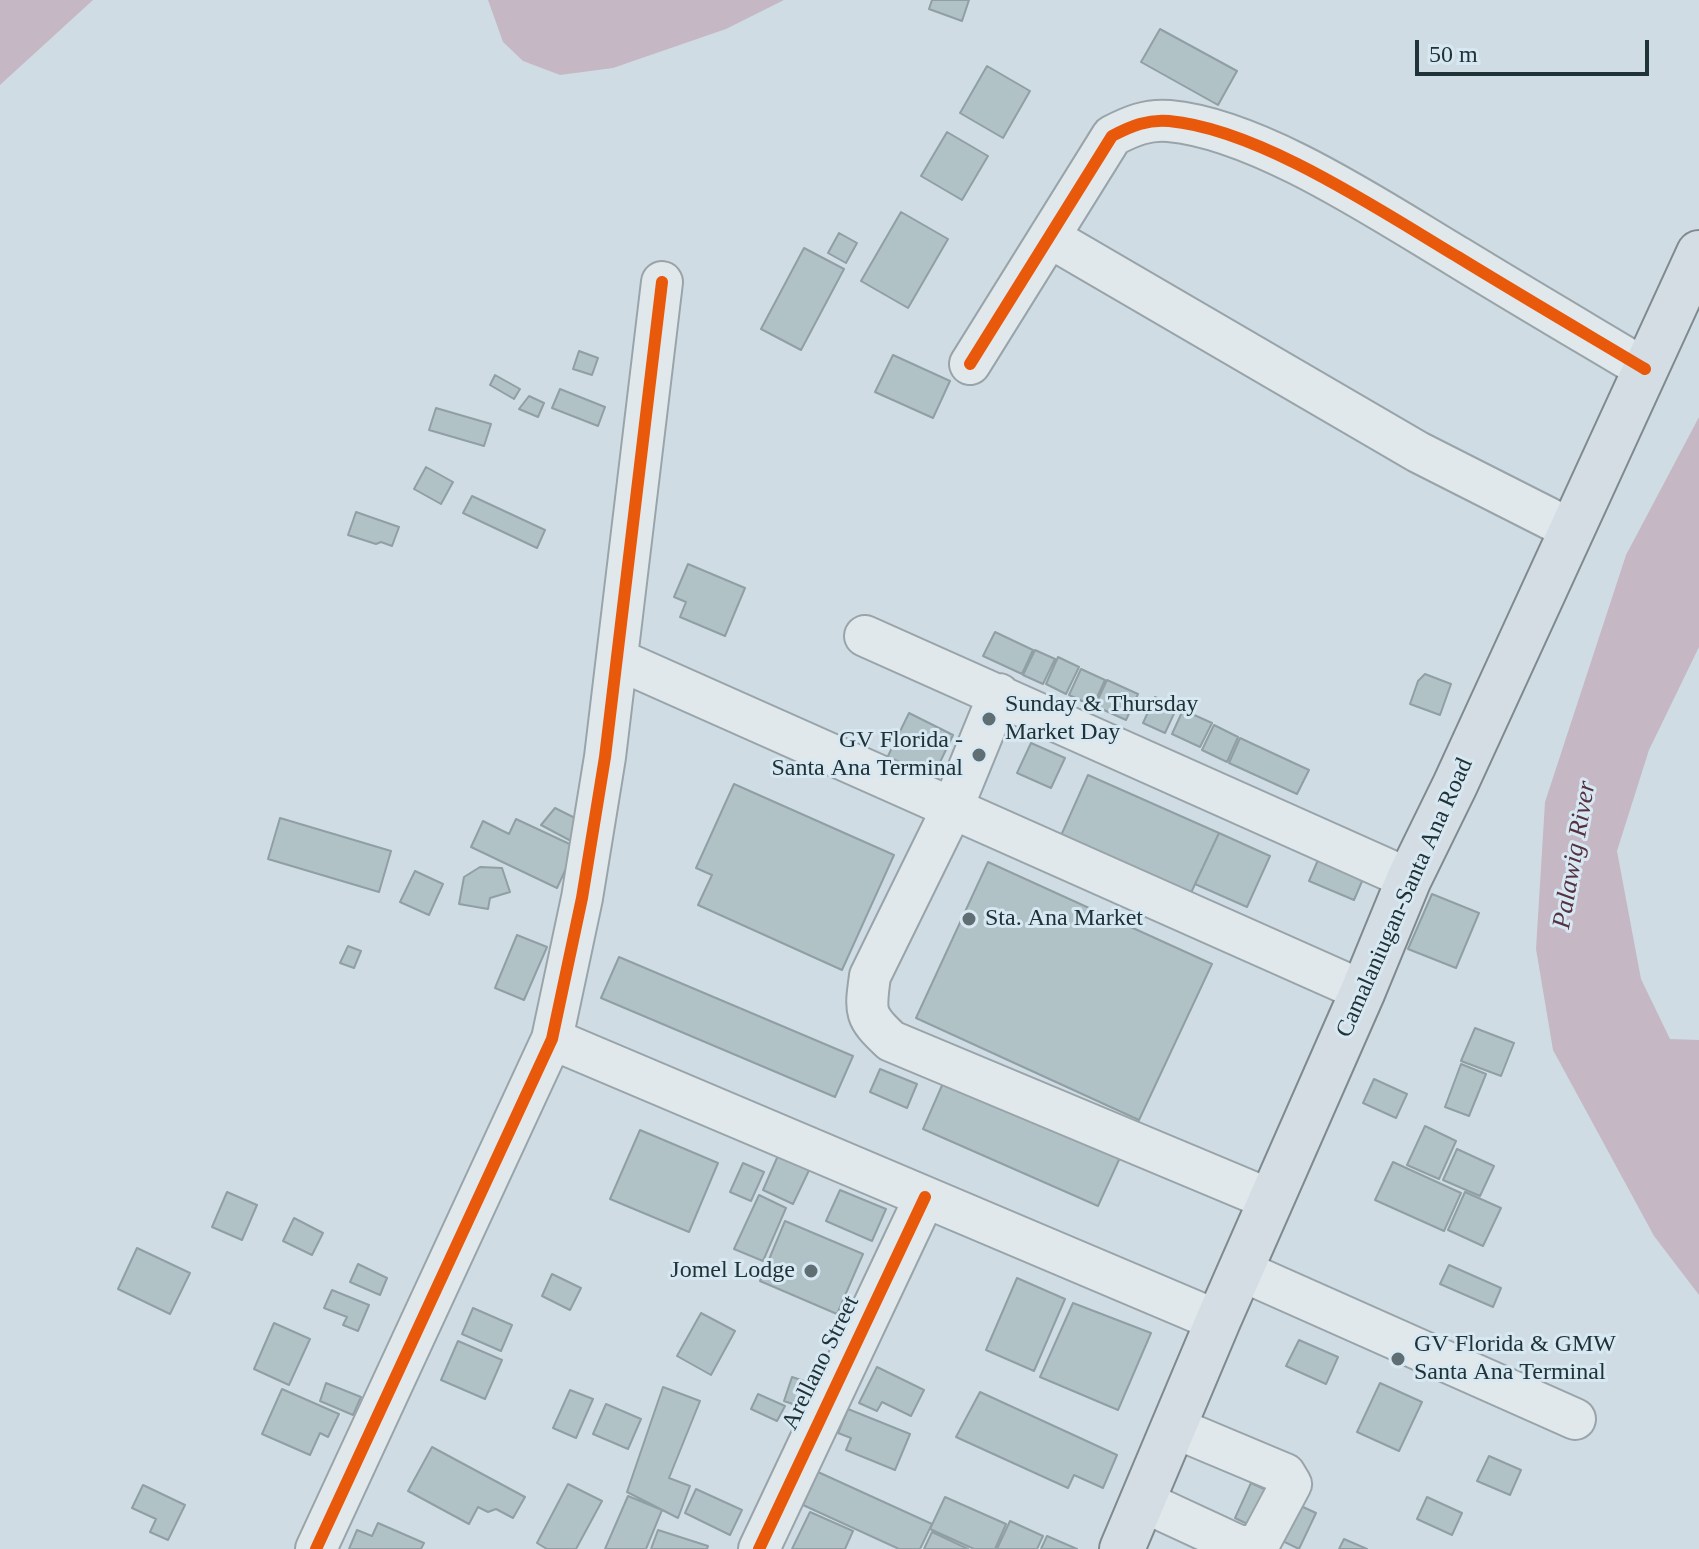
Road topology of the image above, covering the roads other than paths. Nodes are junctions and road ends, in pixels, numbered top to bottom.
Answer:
1 (1049, 237) junction
2 (1699, 253) edge
3 (662, 282) dead end
4 (970, 364) dead end
5 (1645, 369) junction
6 (1572, 530) junction
7 (865, 636) dead end
8 (617, 659) junction
9 (999, 694) junction
10 (952, 809) junction
11 (1409, 879) junction
12 (1363, 991) junction
13 (552, 1039) junction
14 (925, 1197) junction
15 (1271, 1200) junction
16 (1240, 1270) junction
17 (1218, 1321) junction
18 (1575, 1419) dead end
19 (1173, 1427) junction
20 (1142, 1501) junction
21 (316, 1549) edge
22 (759, 1549) edge
23 (1122, 1549) edge

1 - 4 street
1 - 5 street
1 - 6 street
2 - 5 main road, Camalaniugan-Santa Ana Road
3 - 8 street
5 - 6 main road, Camalaniugan-Santa Ana Road
6 - 11 main road, Camalaniugan-Santa Ana Road
7 - 9 street
8 - 10 street
8 - 13 street
9 - 10 street
9 - 11 street
10 - 12 street
10 - 15 street
11 - 12 main road, Camalaniugan-Santa Ana Road
12 - 15 main road, Camalaniugan-Santa Ana Road
13 - 14 street
13 - 21 street
14 - 17 street
14 - 22 street, Arellano Street
15 - 16 main road, Camalaniugan-Santa Ana Road
16 - 17 main road, Camalaniugan-Santa Ana Road
16 - 18 street
17 - 19 main road, Camalaniugan-Santa Ana Road
19 - 20 main road, Camalaniugan-Santa Ana Road
19 - 20 street
20 - 23 main road, Camalaniugan-Santa Ana Road

